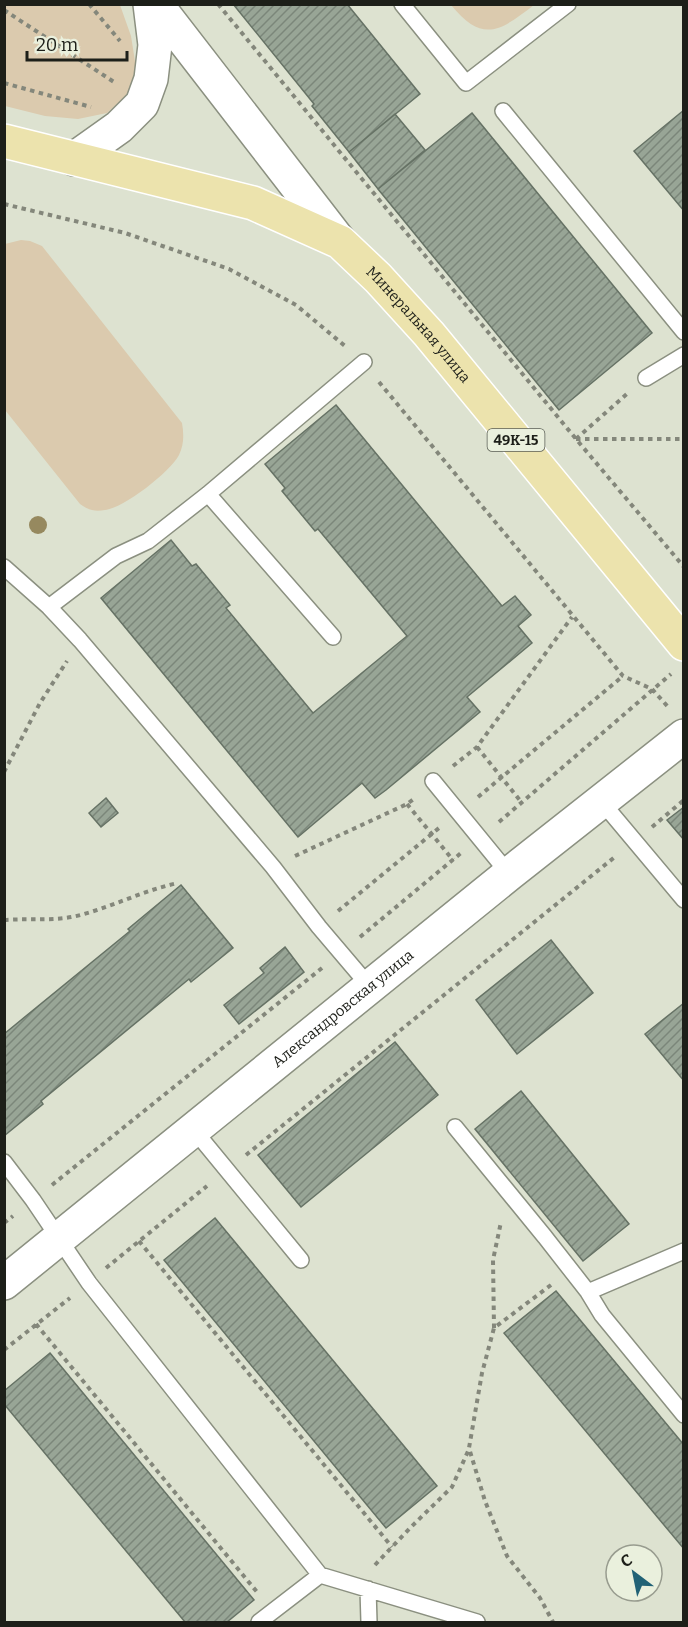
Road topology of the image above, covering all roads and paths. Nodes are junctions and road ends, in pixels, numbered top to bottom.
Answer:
1 (89, 4) edge
2 (150, 4) edge
3 (156, 4) edge
4 (218, 4) edge
5 (402, 4) edge
6 (568, 4) edge
7 (4, 10) edge
8 (128, 50) dead end
9 (4, 83) edge
10 (122, 87) dead end
11 (95, 108) dead end
12 (502, 111) dead end
13 (4, 141) edge
14 (74, 159) junction
15 (4, 204) edge
16 (339, 242) junction
17 (684, 332) edge
18 (684, 355) edge
19 (363, 362) junction
20 (646, 378) joint
21 (684, 439) edge
22 (576, 440) junction
23 (208, 494) junction
24 (4, 567) edge
25 (684, 567) edge
26 (49, 607) junction
27 (572, 616) junction
28 (333, 637) dead end
29 (80, 640) junction
30 (684, 644) edge
31 (680, 726) edge
32 (477, 747) junction
33 (4, 771) edge
34 (433, 781) junction
35 (684, 800) edge
36 (601, 801) junction
37 (522, 803) dead end
38 (407, 804) junction
39 (634, 842) junction
40 (453, 860) dead end
41 (273, 867) junction
42 (509, 874) junction
43 (178, 883) dead end
44 (684, 900) edge
45 (4, 920) edge
46 (370, 987) junction
47 (455, 1127) dead end
48 (194, 1130) junction
49 (4, 1162) edge
50 (227, 1170) junction
51 (507, 1193) junction
52 (59, 1239) junction
53 (139, 1241) junction
54 (684, 1251) edge
55 (302, 1260) dead end
56 (570, 1269) junction
57 (4, 1283) edge
58 (89, 1283) junction
59 (588, 1292) junction
60 (198, 1300) dead end
61 (192, 1305) junction
62 (36, 1324) junction
63 (494, 1328) junction
64 (4, 1350) edge
65 (252, 1366) dead end
66 (246, 1371) junction
67 (87, 1386) junction
68 (81, 1391) dead end
69 (684, 1415) edge
70 (299, 1423) dead end
71 (294, 1428) junction
72 (134, 1443) junction
73 (128, 1448) dead end
74 (469, 1448) junction
75 (354, 1489) dead end
76 (348, 1494) junction
77 (181, 1500) junction
78 (176, 1504) dead end
79 (392, 1547) junction
80 (227, 1556) junction
81 (222, 1561) dead end
82 (321, 1575) junction
83 (362, 1587) junction
84 (273, 1612) junction
85 (259, 1623) edge
86 (369, 1623) edge
87 (477, 1623) edge
88 (553, 1623) edge

1 - 8 path
2 - 14 street
3 - 16 street, Минеральная улица
4 - 22 path
5 - 6 lane
7 - 10 path
9 - 11 path
12 - 17 lane
13 - 14 main road, 49К-15
14 - 16 main road, 49К-15
15 - 19 path
16 - 30 main road, Минеральная улица / 49К-15
18 - 20 lane
19 - 23 lane
19 - 27 path
20 - 22 path
21 - 22 path
22 - 25 path
23 - 26 lane
23 - 28 lane
24 - 26 lane
26 - 29 lane
27 - 31 path
27 - 32 path
29 - 33 path
29 - 41 lane
31 - 36 street, Александровская улица
32 - 34 path
32 - 37 path
34 - 38 path
34 - 42 lane
35 - 39 path
36 - 39 lane
36 - 42 street, Александровская улица
38 - 40 path
38 - 41 path
39 - 44 lane
39 - 50 path
41 - 46 lane
42 - 46 street, Александровская улица
43 - 45 path
46 - 48 street, Александровская улица
47 - 51 lane
48 - 50 lane
48 - 52 street, Александровская улица
49 - 52 lane
50 - 53 path
50 - 55 lane
51 - 56 lane
51 - 63 path
52 - 57 street, Александровская улица
52 - 58 lane
53 - 58 path
53 - 61 path
54 - 59 lane
56 - 59 lane
56 - 63 path
58 - 62 path
58 - 82 lane
59 - 69 lane
60 - 61 path
61 - 66 path
62 - 64 path
62 - 67 path
63 - 74 path
65 - 66 path
66 - 71 path
67 - 68 path
67 - 72 path
70 - 71 path
71 - 76 path
72 - 73 path
72 - 77 path
74 - 79 path
74 - 88 path
75 - 76 path
76 - 79 path
77 - 78 path
77 - 80 path
79 - 83 path
80 - 81 path
80 - 84 path
82 - 83 lane
82 - 84 lane
83 - 86 lane
83 - 87 lane
84 - 85 lane

